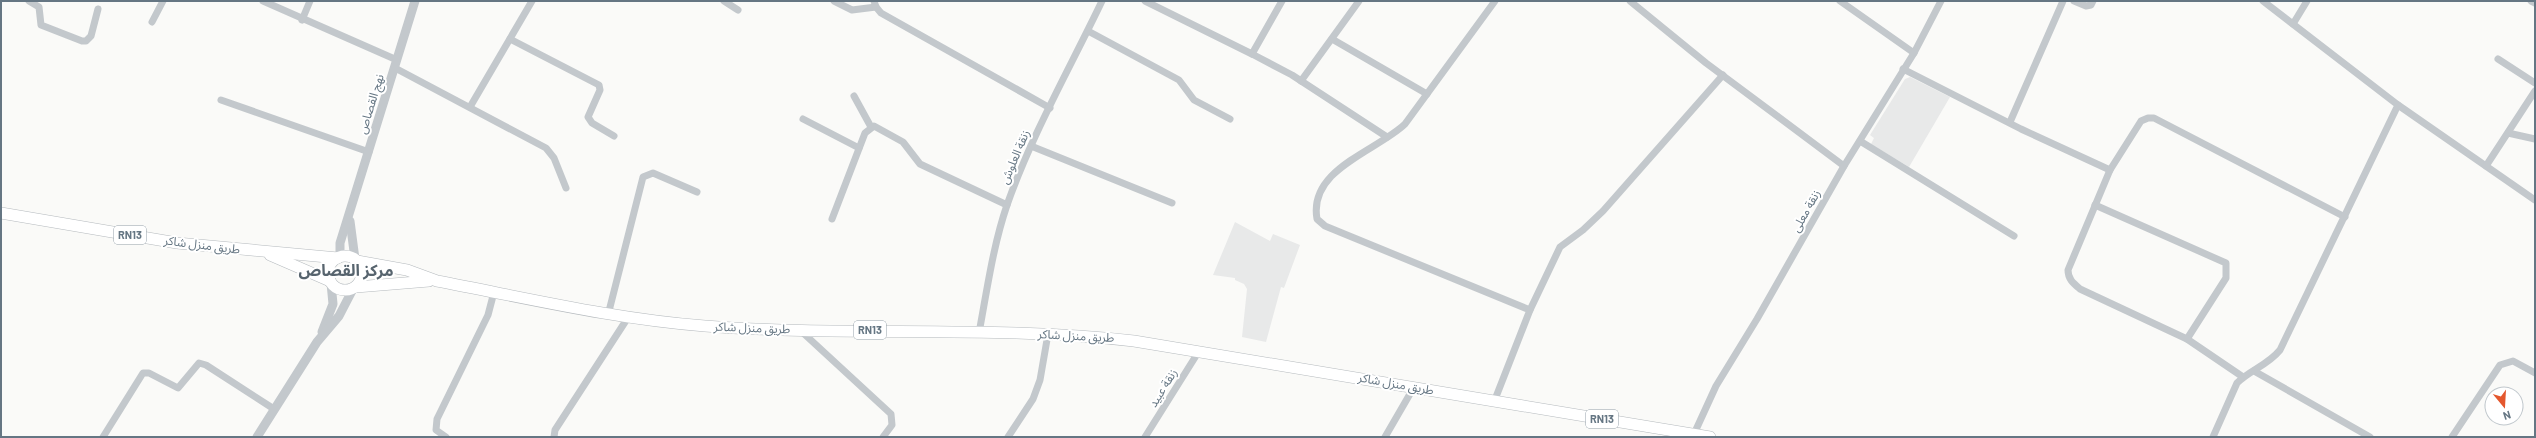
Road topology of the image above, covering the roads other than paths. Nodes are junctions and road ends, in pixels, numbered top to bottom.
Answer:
1 (29, 1) edge
2 (162, 1) edge
3 (263, 1) edge
4 (310, 1) edge
5 (415, 1) edge
6 (532, 1) edge
7 (724, 1) edge
8 (834, 1) edge
9 (1102, 1) edge
10 (1144, 1) edge
11 (1282, 1) edge
12 (1359, 1) edge
13 (1495, 1) edge
14 (1630, 1) edge
15 (1840, 1) edge
16 (1941, 1) edge
17 (2063, 1) edge
18 (2074, 1) edge
19 (2093, 1) edge
20 (2263, 1) edge
21 (2307, 1) edge
22 (2531, 1) edge
23 (2535, 3) edge
24 (875, 4) edge
25 (98, 9) dead end
26 (738, 10) dead end
27 (302, 20) junction
28 (152, 22) dead end
29 (2293, 24) junction
30 (1088, 31) junction
31 (510, 39) junction
32 (1332, 39) junction
33 (1914, 52) junction
34 (1252, 54) junction
35 (2498, 59) dead end
36 (396, 64) junction
37 (1903, 69) junction
38 (1723, 75) junction
39 (1301, 81) junction
40 (2535, 83) edge
41 (2535, 91) edge
42 (1427, 94) junction
43 (854, 96) dead end
44 (221, 100) dead end
45 (2398, 105) junction
46 (470, 107) junction
47 (1050, 108) junction
48 (804, 119) dead end
49 (1230, 120) dead end
50 (2010, 122) junction
51 (871, 127) junction
52 (2508, 133) junction
53 (614, 136) dead end
54 (1387, 138) junction
55 (2535, 139) edge
56 (1860, 141) junction
57 (1031, 146) junction
58 (859, 148) junction
59 (369, 152) junction
60 (1844, 166) junction
61 (2486, 166) junction
62 (2110, 170) junction
63 (566, 188) dead end
64 (697, 192) dead end
65 (2535, 200) edge
66 (1172, 203) dead end
67 (1007, 205) junction
68 (2094, 205) junction
69 (1, 213) edge
70 (350, 214) junction
71 (2345, 217) junction
72 (832, 219) dead end
73 (2014, 236) dead end
74 (260, 252) junction
75 (339, 258) junction
76 (356, 260) junction
77 (437, 281) junction
78 (330, 282) junction
79 (355, 288) junction
80 (494, 292) junction
81 (1530, 310) junction
82 (608, 315) junction
83 (627, 319) junction
84 (800, 329) junction
85 (979, 333) junction
86 (1048, 334) junction
87 (2187, 339) junction
88 (317, 342) junction
89 (1199, 351) junction
90 (2254, 371) junction
91 (2535, 373) edge
92 (2243, 377) junction
93 (1414, 387) junction
94 (1494, 402) junction
95 (274, 409) junction
96 (1694, 434) junction
97 (103, 437) edge
98 (257, 437) edge
99 (446, 437) edge
100 (554, 437) edge
101 (883, 437) edge
102 (1008, 437) edge
103 (1145, 437) edge
104 (1385, 437) edge
105 (1710, 437) edge
106 (2213, 437) edge
107 (2370, 437) edge
108 (2452, 437) edge

1 - 25 street
2 - 28 street
3 - 27 street
4 - 27 street
5 - 36 street, نهج القصاص
6 - 31 street
7 - 26 street
8 - 24 street
9 - 30 street, زنقة العلوش
10 - 34 street
11 - 34 street
12 - 32 street
13 - 42 street
14 - 38 street
15 - 33 street
16 - 33 street, زنقة معلى
17 - 50 street
18 - 19 street
20 - 29 street
21 - 29 street
22 - 23 street
24 - 47 street
27 - 36 street
29 - 45 street
30 - 47 street, زنقة العلوش
30 - 49 street
31 - 46 street
31 - 53 street
32 - 39 street
32 - 42 street
33 - 37 street, زنقة معلى
34 - 39 street
35 - 40 street
36 - 46 street
36 - 59 street, نهج القصاص
37 - 50 street
37 - 56 street, زنقة معلى
38 - 60 street
38 - 81 street
39 - 54 street
41 - 52 street
42 - 54 street
43 - 51 street
44 - 59 street
45 - 61 street
45 - 71 street
46 - 63 street
47 - 57 street, زنقة العلوش
48 - 58 street
50 - 62 street
51 - 58 street
51 - 67 street
52 - 55 street
52 - 61 street
54 - 81 street
56 - 60 street, زنقة معلى
56 - 73 street
57 - 66 street
57 - 67 street, زنقة العلوش
58 - 72 street
59 - 70 street, نهج القصاص
60 - 96 street, زنقة معلى
61 - 65 street
62 - 68 street
62 - 71 street
64 - 82 street
67 - 85 street, زنقة العلوش
68 - 87 street
68 - 87 street
69 - 74 main road, طريق منزل شاكر / RN13
70 - 75 street, نهج القصاص
70 - 76 street, نهج القصاص
71 - 90 street
74 - 75 main road, طريق منزل شاكر / RN13
74 - 78 main road, طريق منزل شاكر / RN13
75 - 76 main road, RN13
75 - 78 main road
76 - 77 main road, طريق منزل شاكر / RN13
76 - 79 main road
77 - 79 main road, طريق منزل شاكر / RN13
77 - 80 main road, طريق منزل شاكر / RN13
78 - 79 main road, RN13
78 - 88 street
79 - 88 street
80 - 82 main road, طريق منزل شاكر / RN13
80 - 99 street
81 - 94 street
82 - 83 main road, طريق منزل شاكر / RN13
83 - 84 main road, طريق منزل شاكر / RN13
83 - 100 street
84 - 85 main road, طريق منزل شاكر / RN13
84 - 101 street
85 - 86 main road, طريق منزل شاكر / RN13
86 - 89 main road, طريق منزل شاكر / RN13
86 - 102 street
87 - 92 street
88 - 95 street
89 - 93 main road, طريق منزل شاكر / RN13
89 - 103 street, زنقة عبيد
90 - 92 street
90 - 107 street
91 - 108 street
92 - 106 street
93 - 94 main road, طريق منزل شاكر / RN13
93 - 104 street
94 - 96 main road, طريق منزل شاكر / RN13
95 - 97 street
95 - 98 street
96 - 105 main road, طريق منزل شاكر / RN13

